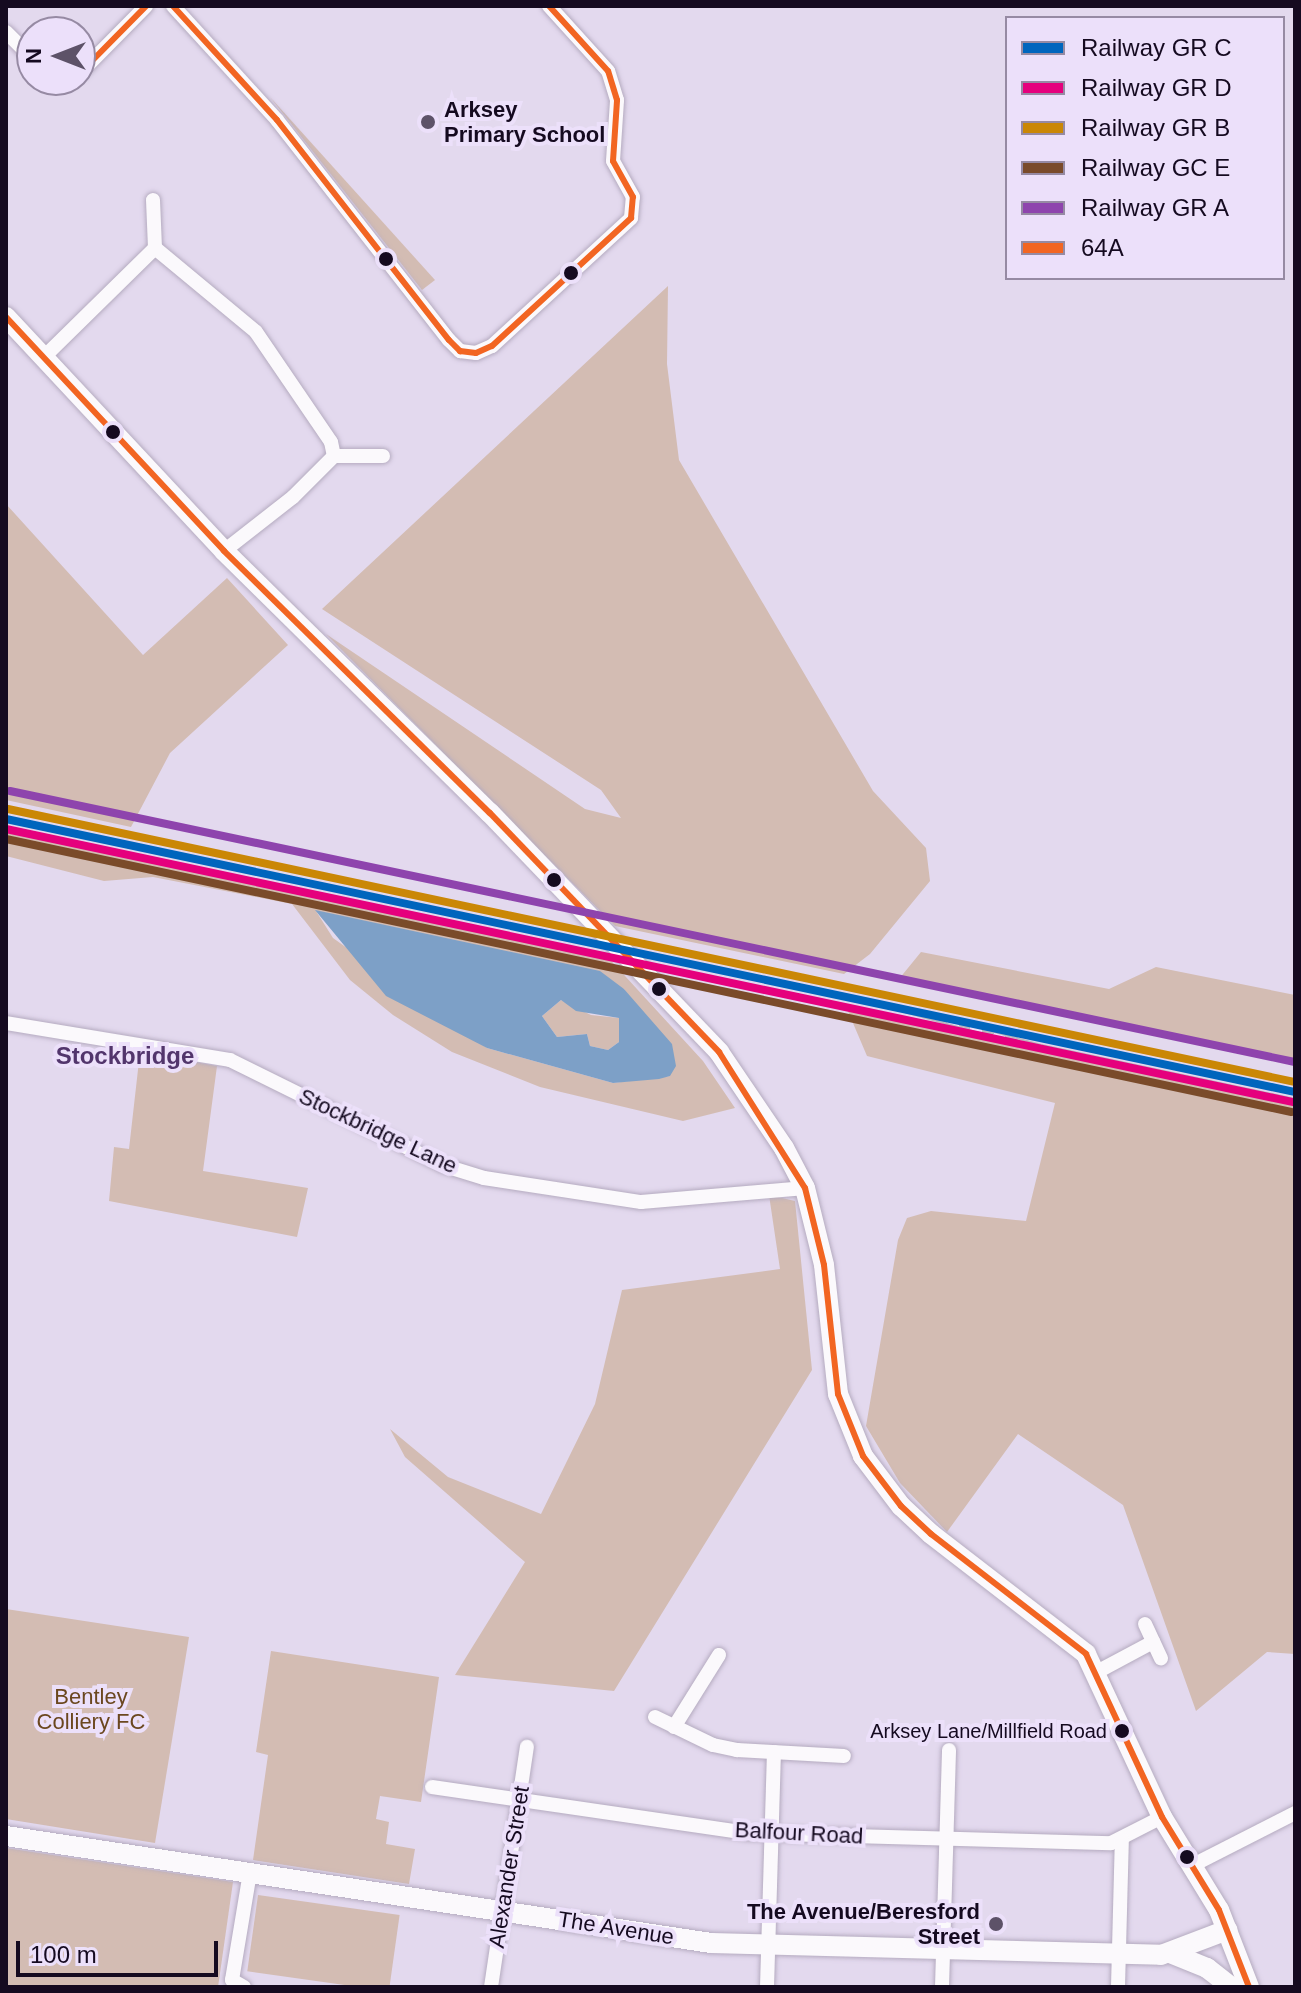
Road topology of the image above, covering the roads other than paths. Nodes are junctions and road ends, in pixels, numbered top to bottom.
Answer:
1 (146, 6) edge
2 (173, 6) edge
3 (549, 6) edge
4 (96, 57) edge
5 (153, 200) dead end
6 (155, 248) junction
7 (6, 317) edge
8 (44, 357) junction
9 (334, 456) junction
10 (383, 456) dead end
11 (224, 551) junction
12 (6, 1023) edge
13 (805, 1188) junction
14 (1145, 1624) dead end
15 (1153, 1642) junction
16 (719, 1655) dead end
17 (1161, 1659) dead end
18 (1095, 1673) junction
19 (655, 1717) dead end
20 (674, 1727) junction
21 (527, 1747) dead end
22 (949, 1750) dead end
23 (774, 1752) junction
24 (844, 1756) dead end
25 (432, 1787) dead end
26 (519, 1799) junction
27 (1295, 1813) edge
28 (1162, 1817) junction
29 (771, 1833) junction
30 (6, 1836) edge
31 (946, 1839) junction
32 (1122, 1839) junction
33 (1191, 1866) junction
34 (250, 1872) junction
35 (501, 1910) junction
36 (1227, 1930) junction
37 (768, 1946) junction
38 (943, 1949) junction
39 (1170, 1953) junction
40 (1119, 1954) junction
41 (244, 1987) edge
42 (491, 1987) edge
43 (767, 1987) edge
44 (942, 1987) edge
45 (1118, 1987) edge
46 (1231, 1987) edge
47 (1249, 1987) edge

1 - 4 street
2 - 3 street
5 - 6 street
6 - 8 street
6 - 9 street
7 - 8 street
8 - 11 street
9 - 10 street
9 - 11 street
11 - 13 street
12 - 13 street, Stockbridge Lane
13 - 18 street
14 - 15 street
15 - 17 street
15 - 18 street
16 - 20 street
18 - 28 street
19 - 20 street
20 - 23 street
21 - 26 street, Alexander Street
22 - 31 street
23 - 24 street
23 - 29 street
25 - 26 street, Balfour Road
26 - 29 street, Balfour Road
26 - 35 street, Alexander Street
27 - 33 street
28 - 32 street, Balfour Road
28 - 33 street
29 - 31 street, Balfour Road
29 - 37 street
30 - 34 street, The Avenue
31 - 32 street, Balfour Road
31 - 38 street
32 - 40 street
33 - 36 street
34 - 35 street, The Avenue
34 - 41 street
35 - 37 street, The Avenue
35 - 42 street, Alexander Street
36 - 39 street, The Avenue
36 - 47 street
37 - 38 street, The Avenue
37 - 43 street
38 - 40 street, The Avenue
38 - 44 street
39 - 40 street, The Avenue
39 - 46 street
40 - 45 street

